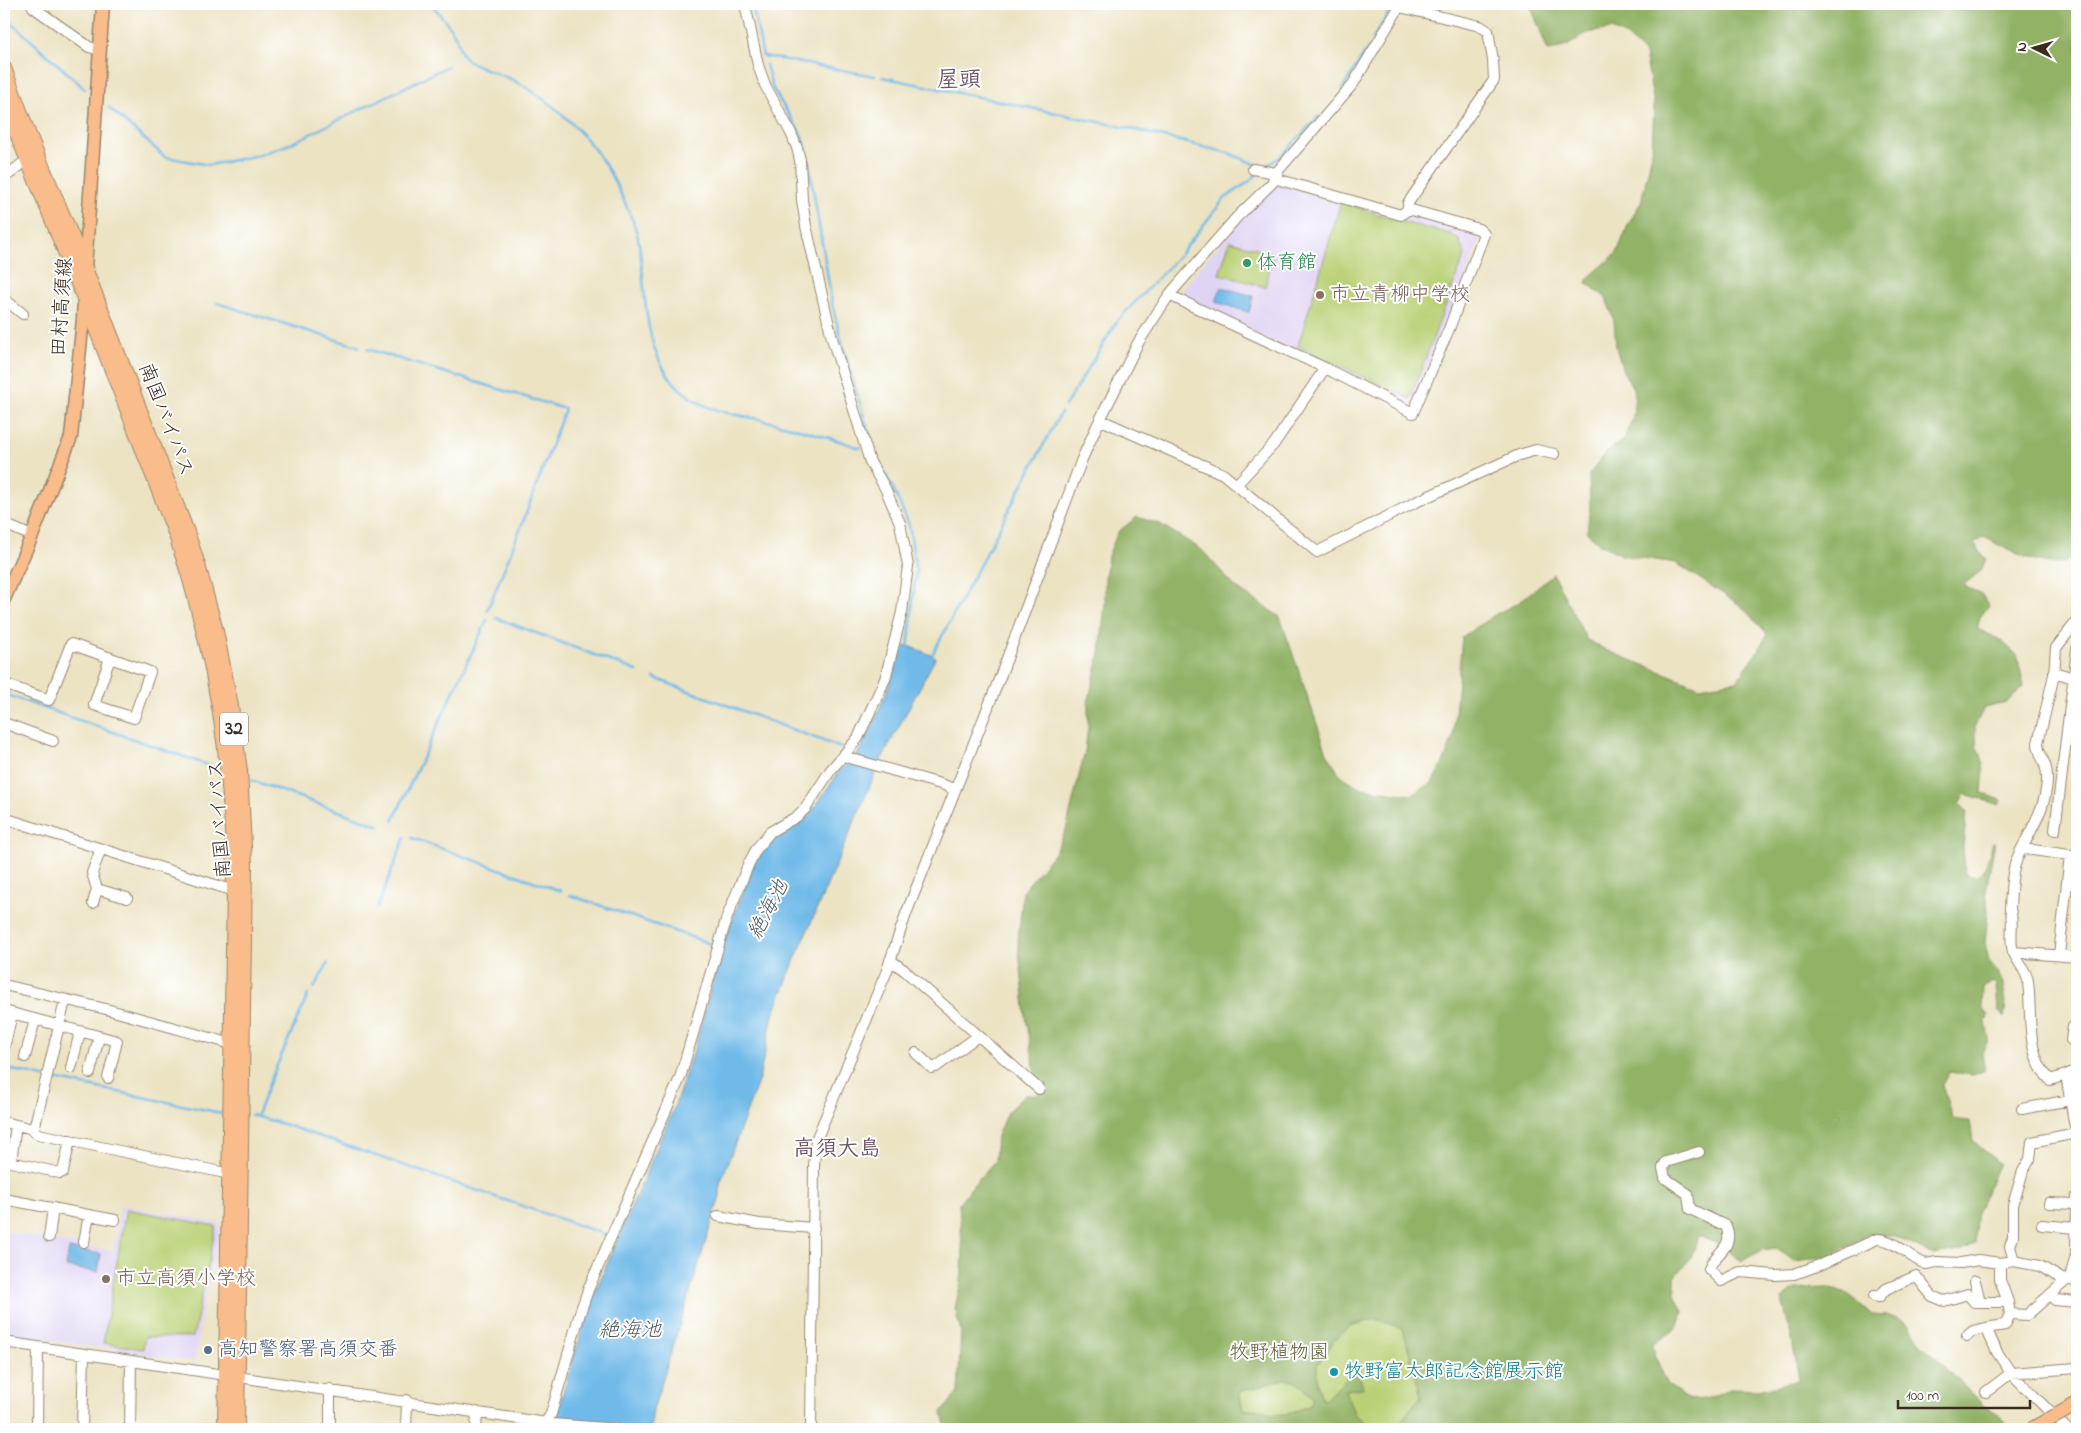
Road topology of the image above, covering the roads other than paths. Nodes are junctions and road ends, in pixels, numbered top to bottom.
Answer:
1 (103, 4) edge
2 (745, 4) edge
3 (1401, 5) edge
4 (33, 7) dead end
5 (100, 50) junction
6 (4, 68) edge
7 (4, 102) edge
8 (9, 129) edge
9 (27, 160) junction
10 (1253, 169) dead end
11 (1276, 173) junction
12 (4, 178) edge
13 (1408, 209) junction
14 (85, 268) junction
15 (1169, 295) junction
16 (84, 298) junction
17 (4, 299) edge
18 (23, 314) dead end
19 (1325, 368) junction
20 (1101, 420) junction
21 (1554, 454) dead end
22 (1236, 485) junction
23 (4, 524) edge
24 (32, 536) junction
25 (4, 600) edge
26 (2077, 622) edge
27 (2077, 650) edge
28 (110, 658) junction
29 (2054, 672) junction
30 (2076, 678) edge
31 (4, 684) edge
32 (4, 723) edge
33 (53, 741) dead end
34 (848, 756) junction
35 (955, 790) junction
36 (4, 818) edge
37 (2055, 830) dead end
38 (2024, 847) junction
39 (101, 849) junction
40 (2074, 856) edge
41 (97, 889) junction
42 (234, 892) junction
43 (127, 898) dead end
44 (93, 903) dead end
45 (2013, 952) junction
46 (2059, 955) junction
47 (2077, 957) edge
48 (890, 960) junction
49 (4, 985) edge
50 (65, 1001) junction
51 (8, 1012) edge
52 (35, 1020) junction
53 (60, 1026) junction
54 (2077, 1027) edge
55 (80, 1032) junction
56 (99, 1036) junction
57 (978, 1036) junction
58 (2072, 1040) dead end
59 (232, 1044) junction
60 (4, 1048) edge
61 (916, 1053) dead end
62 (25, 1057) dead end
63 (71, 1068) dead end
64 (2077, 1070) edge
65 (90, 1073) dead end
66 (2066, 1076) junction
67 (108, 1078) dead end
68 (1039, 1089) dead end
69 (2070, 1100) junction
70 (2022, 1109) dead end
71 (4, 1122) edge
72 (16, 1125) junction
73 (34, 1129) junction
74 (2077, 1137) edge
75 (70, 1140) junction
76 (1699, 1152) dead end
77 (230, 1174) junction
78 (4, 1199) edge
79 (2077, 1200) edge
80 (2049, 1202) dead end
81 (53, 1208) junction
82 (89, 1215) junction
83 (718, 1216) dead end
84 (115, 1220) dead end
85 (2042, 1225) dead end
86 (814, 1228) junction
87 (2076, 1228) junction
88 (49, 1237) dead end
89 (84, 1242) dead end
90 (2014, 1261) junction
91 (2000, 1263) junction
92 (2072, 1280) edge
93 (1975, 1281) dead end
94 (1874, 1296) dead end
95 (2055, 1300) dead end
96 (1980, 1302) junction
97 (2008, 1302) junction
98 (2077, 1302) edge
99 (2010, 1314) junction
100 (1986, 1328) junction
101 (1967, 1336) dead end
102 (4, 1342) edge
103 (38, 1347) junction
104 (84, 1354) junction
105 (131, 1361) junction
106 (2077, 1368) edge
107 (2011, 1373) junction
108 (232, 1375) junction
109 (330, 1390) junction
110 (1986, 1392) dead end
111 (406, 1400) junction
112 (2077, 1404) edge
113 (477, 1412) junction
114 (548, 1425) edge
115 (37, 1429) edge
116 (82, 1429) edge
117 (130, 1429) edge
118 (225, 1429) edge
119 (237, 1429) edge
120 (330, 1429) edge
121 (406, 1429) edge
122 (476, 1429) edge
123 (617, 1429) edge
124 (812, 1429) edge
125 (2032, 1429) edge
126 (2067, 1429) edge

1 - 5 main road, 田村高須線
2 - 34 street
3 - 11 street
3 - 13 street
4 - 5 street
5 - 14 main road, 田村高須線
6 - 14 highway, 南国バイパス / 32
7 - 8 highway, 南国バイパス / 32
8 - 9 highway, 南国バイパス / 32
9 - 12 street
9 - 16 highway, 南国バイパス / 32
10 - 11 street
11 - 13 street
11 - 15 street
13 - 19 street
14 - 16 main road, 田村高須線
14 - 108 highway, 南国バイパス / 32
15 - 19 street
15 - 20 street
16 - 24 main road, 田村高須線
16 - 42 highway, 南国バイパス / 32
17 - 18 street
19 - 22 street
20 - 22 street
20 - 35 street
21 - 22 street
23 - 24 street
24 - 25 main road, 田村高須線
26 - 29 street
27 - 30 street
28 - 28 street
28 - 31 street
29 - 30 street
29 - 38 street
30 - 37 street
32 - 33 street
34 - 35 street
34 - 114 street
35 - 48 street
36 - 39 street
38 - 40 street
38 - 45 street
39 - 41 street
39 - 42 street
40 - 46 street
41 - 43 street
41 - 44 street
42 - 59 highway, 南国バイパス / 32
45 - 46 street
45 - 66 street
46 - 47 street
48 - 57 street
48 - 86 street
49 - 50 street
50 - 53 street
50 - 59 street
51 - 52 street
51 - 60 street
52 - 53 street
52 - 62 street
53 - 55 street
53 - 73 street
54 - 58 street
55 - 56 street
55 - 63 street
56 - 65 street
56 - 67 street
57 - 61 street
57 - 68 street
59 - 77 highway, 南国バイパス / 32
64 - 66 street
66 - 69 street
69 - 70 street
69 - 74 street
71 - 72 street
72 - 73 street
72 - 75 street
73 - 75 street
74 - 90 street
75 - 77 street
76 - 91 street
77 - 108 highway, 南国バイパス / 32
78 - 81 street
79 - 80 street
79 - 87 street
81 - 82 street
81 - 88 street
82 - 84 street
82 - 89 street
83 - 86 street
85 - 87 street
86 - 124 street
87 - 92 street
90 - 91 street
90 - 92 street
91 - 97 street
92 - 99 street
93 - 96 street
94 - 96 street
95 - 98 street
96 - 97 street
97 - 99 street
99 - 100 street
100 - 101 street
100 - 107 street
102 - 103 street
103 - 104 street
103 - 115 street
104 - 105 street
104 - 116 street
105 - 108 street
105 - 117 street
106 - 107 street
107 - 110 street
107 - 126 street
108 - 109 street
108 - 118 highway, 南国バイパス / 32
108 - 119 highway, 南国バイパス / 32
109 - 111 street
109 - 120 street
111 - 113 street
111 - 121 street
112 - 125 highway, bridge
113 - 114 street
113 - 122 street
114 - 123 street

